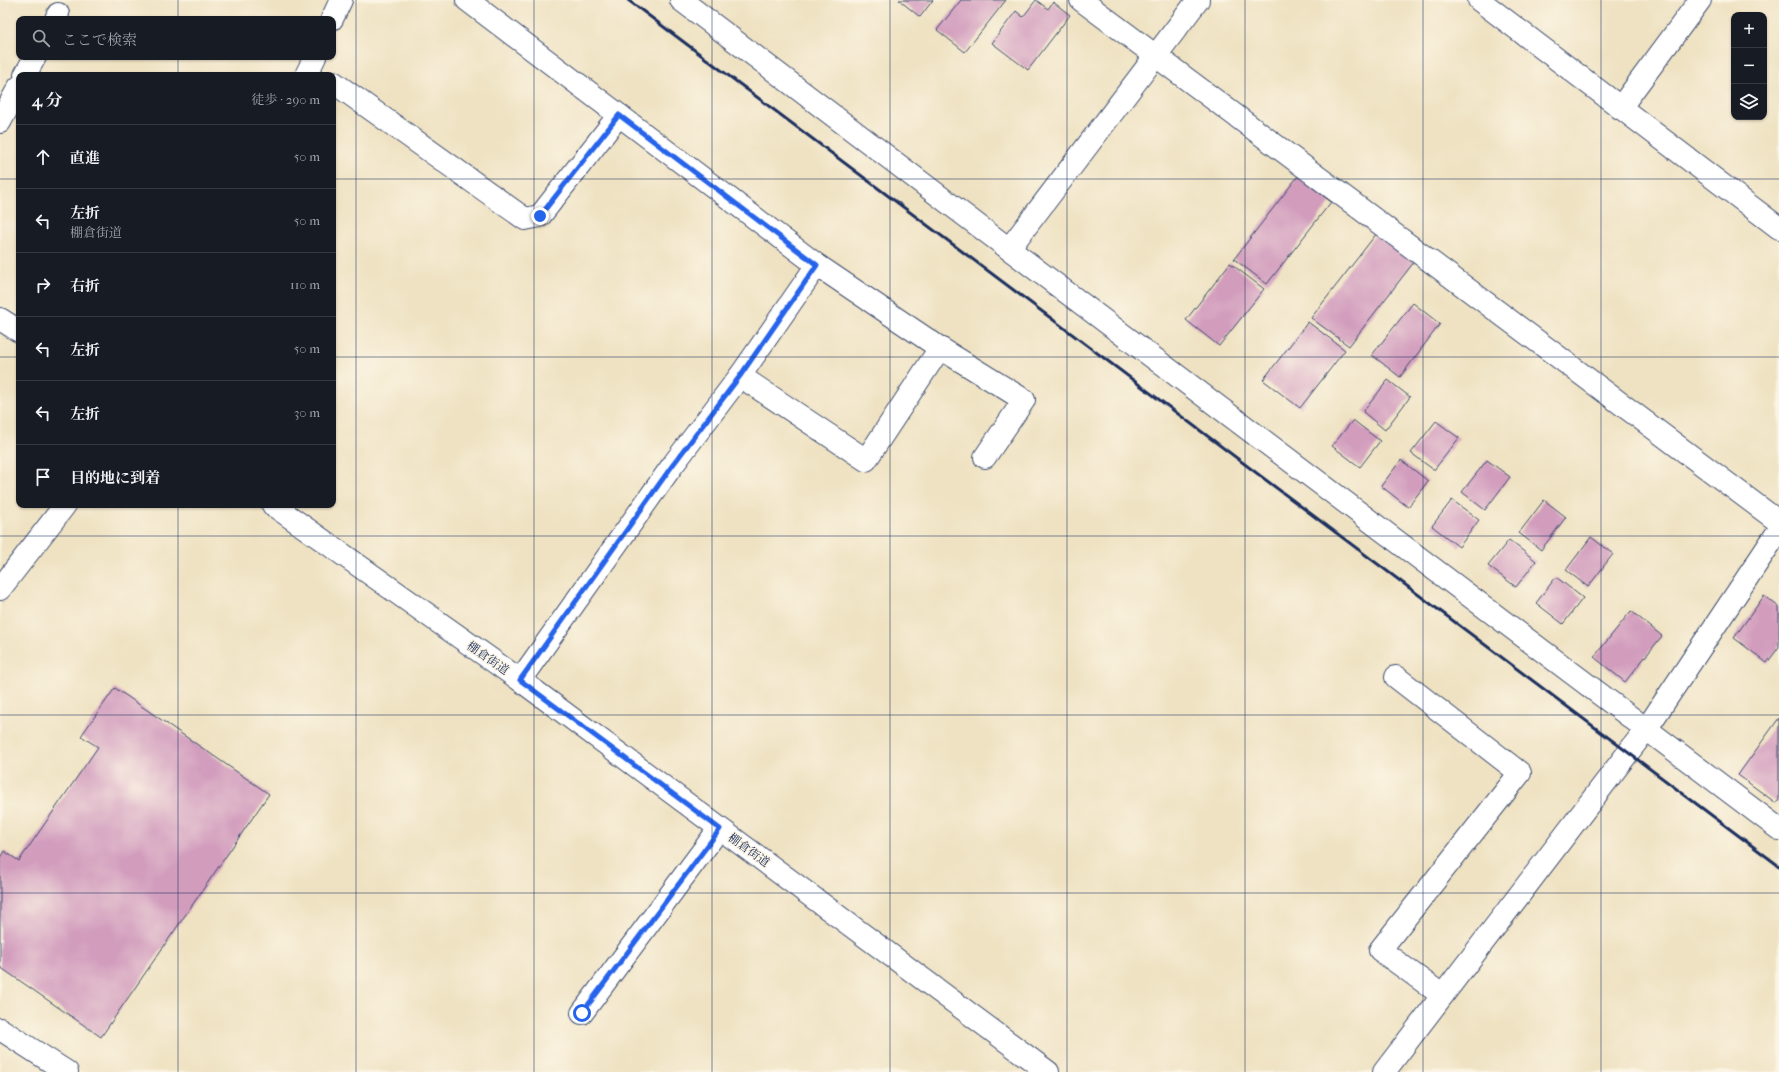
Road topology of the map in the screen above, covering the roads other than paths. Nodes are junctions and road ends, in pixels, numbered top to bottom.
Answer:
1 (341, 0) edge
2 (467, 0) edge
3 (1081, 0) edge
4 (1198, 0) edge
5 (1479, 0) edge
6 (1700, 0) edge
7 (693, 3) edge
8 (1502, 7) edge
9 (333, 16) edge
10 (1155, 56) junction
11 (33, 60) edge
12 (27, 72) edge
13 (336, 84) edge
14 (16, 93) edge
15 (1620, 108) junction
16 (619, 115) junction
17 (0, 122) edge
18 (1779, 228) edge
19 (1009, 249) junction
20 (817, 265) junction
21 (0, 319) edge
22 (16, 329) edge
23 (940, 348) junction
24 (740, 376) junction
25 (985, 457) dead end
26 (63, 508) edge
27 (277, 508) edge
28 (1779, 522) edge
29 (1779, 530) edge
30 (0, 590) edge
31 (1396, 677) dead end
32 (520, 680) junction
33 (1647, 728) junction
34 (720, 829) junction
35 (1779, 829) edge
36 (1442, 995) junction
37 (582, 1013) dead end
38 (0, 1029) edge
39 (67, 1072) edge
40 (1048, 1072) edge
41 (1384, 1072) edge

1 - 9 street
2 - 16 street
3 - 10 street
4 - 10 street
5 - 8 street
6 - 15 street
7 - 19 street
8 - 15 street
10 - 19 street
10 - 28 street
11 - 12 street
13 - 16 street
14 - 17 street
15 - 18 street
16 - 20 street
19 - 33 street
20 - 23 street
20 - 24 street
21 - 22 street
23 - 24 street
23 - 25 street
24 - 32 street
26 - 30 street
27 - 32 street, 棚倉街道
29 - 33 street
31 - 36 street
32 - 34 street, 棚倉街道
33 - 35 street
33 - 36 street
34 - 37 street
34 - 40 street, 棚倉街道
36 - 41 street
38 - 39 street

